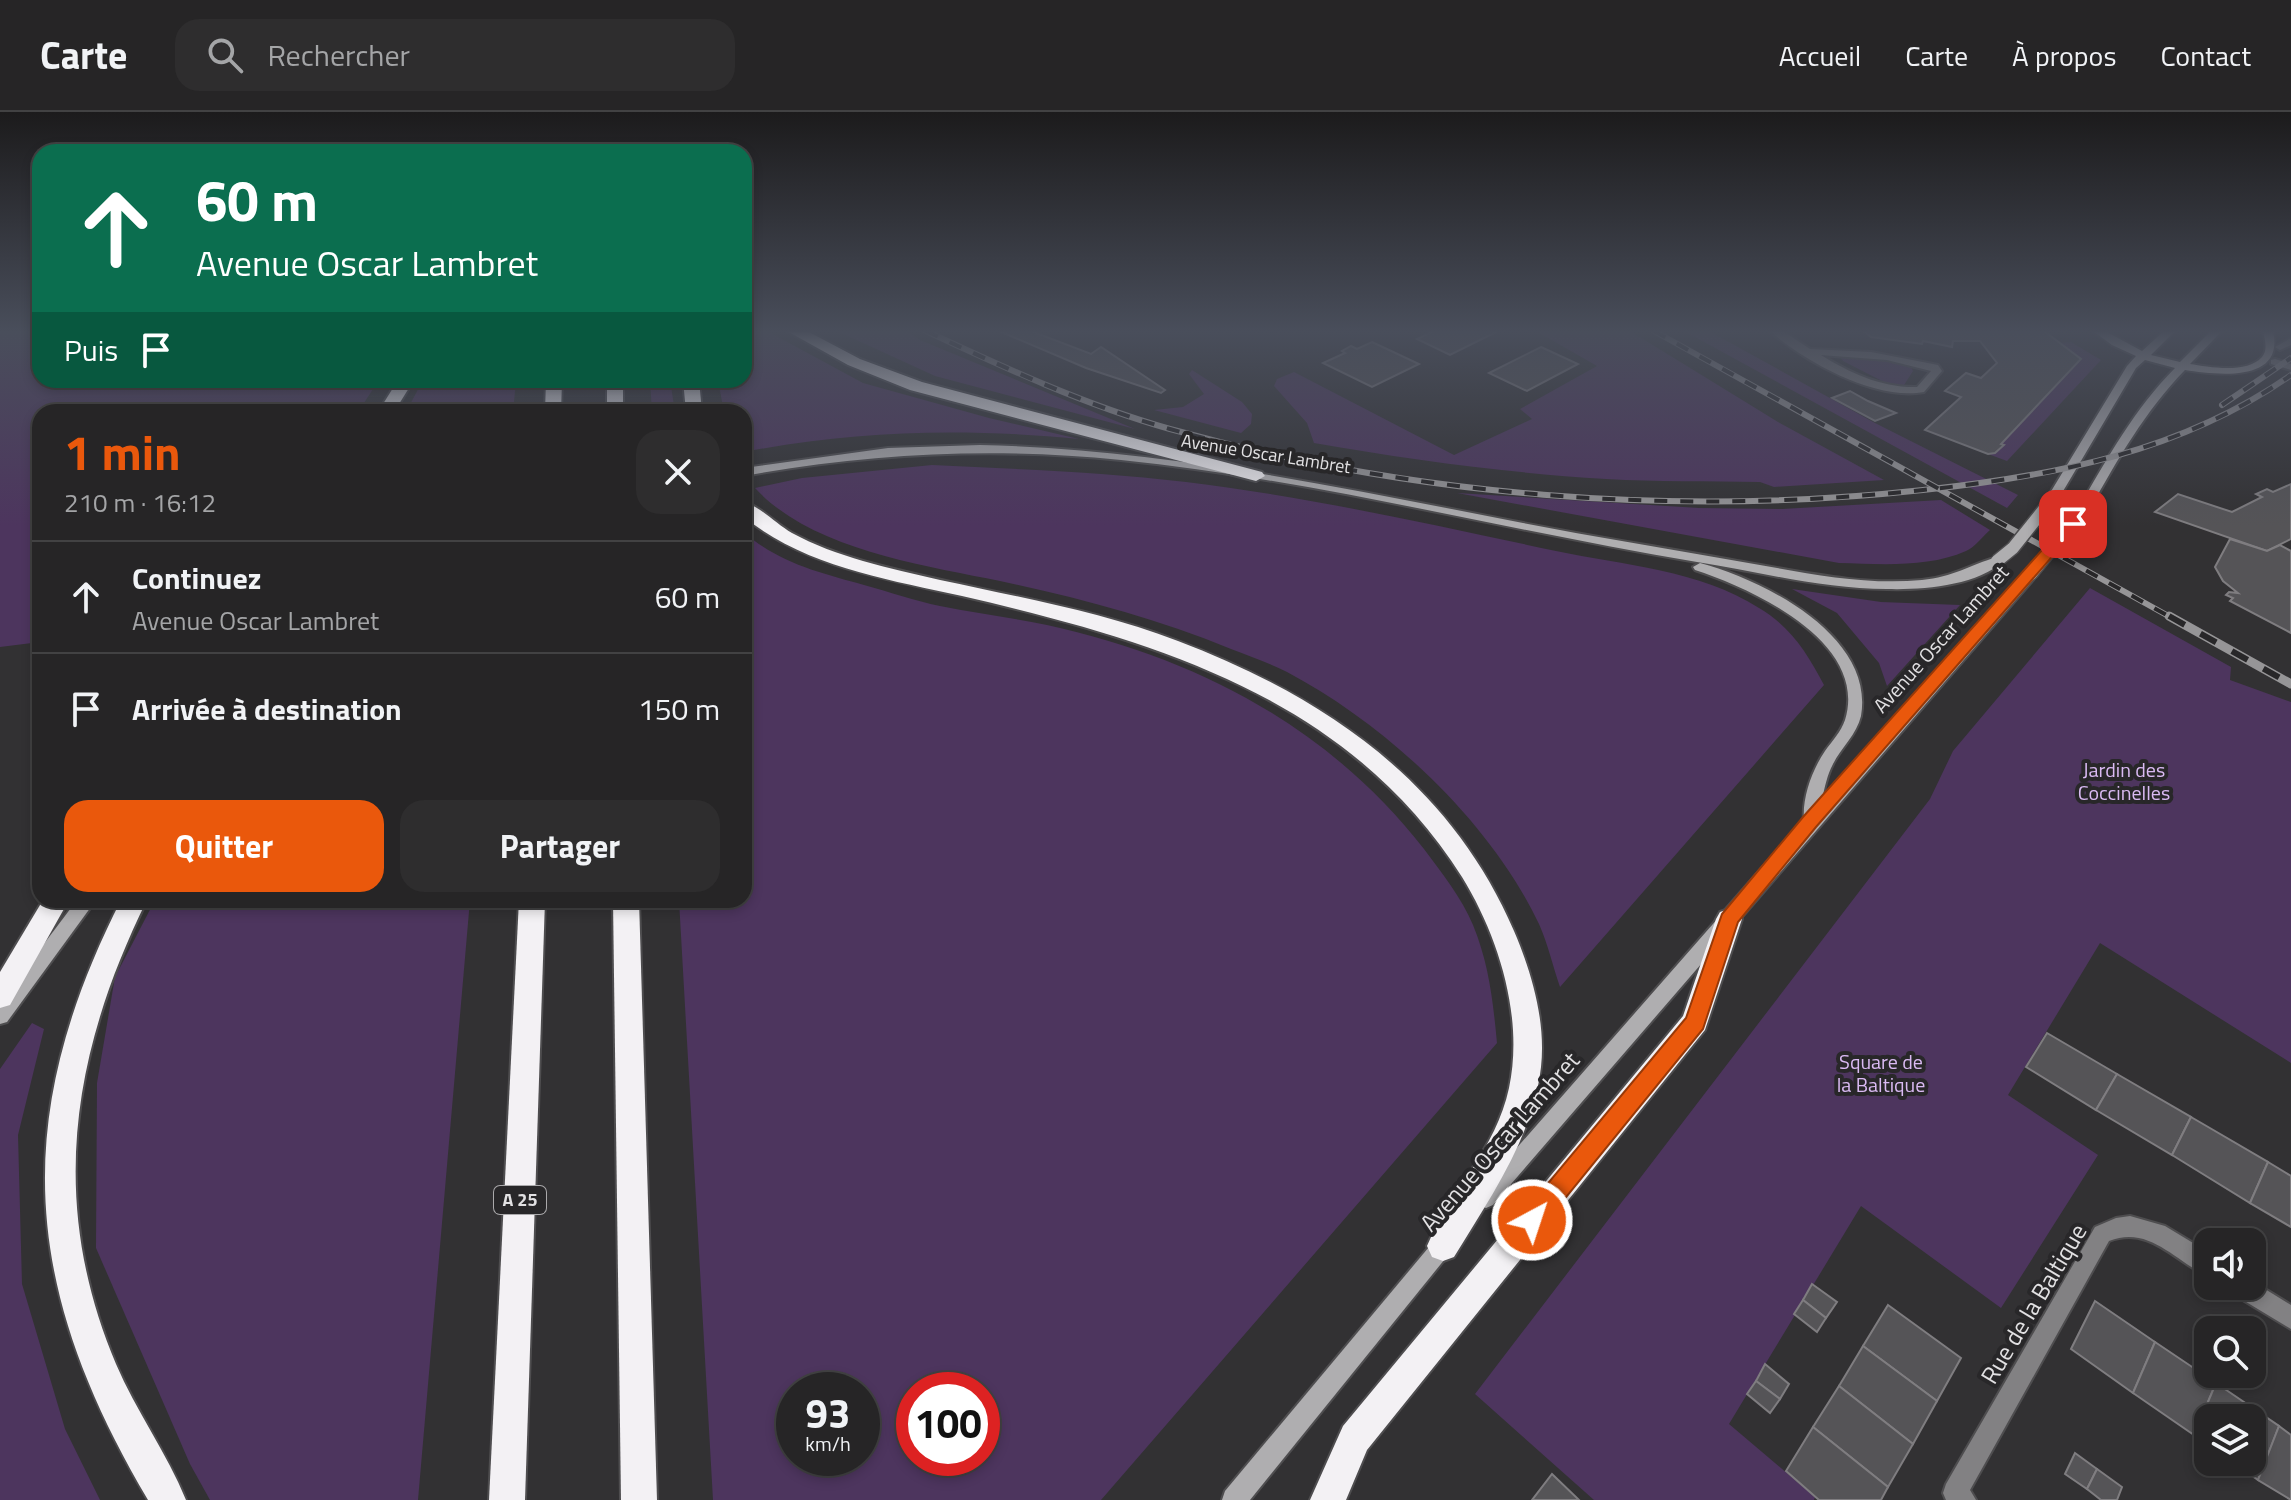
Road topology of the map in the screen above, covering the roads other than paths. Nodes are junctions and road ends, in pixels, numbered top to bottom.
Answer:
1 (953, 396) edge
2 (2113, 396) edge
3 (2155, 396) edge
4 (752, 471) edge
5 (1256, 476) junction
6 (752, 514) edge
7 (1633, 549) junction
8 (1810, 822) junction
9 (51, 908) edge
10 (81, 908) edge
11 (130, 908) edge
12 (532, 908) edge
13 (626, 908) edge
14 (1729, 919) junction
15 (0, 997) edge
16 (0, 1016) edge
17 (1443, 1246) junction
18 (2194, 1256) edge
19 (2263, 1300) edge
20 (2291, 1318) edge
21 (168, 1500) edge
22 (507, 1500) edge
23 (639, 1500) edge
24 (1234, 1500) edge
25 (1328, 1500) edge
26 (1964, 1500) edge

1 - 5 highway
2 - 7 main road, Avenue Oscar Lambret, bridge
3 - 8 main road, Avenue Oscar Lambret, bridge
4 - 5 main road, Avenue Oscar Lambret
5 - 7 main road, Avenue Oscar Lambret
6 - 17 highway
7 - 8 main road, Avenue Oscar Lambret
8 - 14 main road, Avenue Oscar Lambret
9 - 15 highway
10 - 16 main road
11 - 21 highway
12 - 22 highway, A 25
13 - 23 highway
14 - 17 main road, Avenue Oscar Lambret
14 - 25 highway
17 - 24 main road, Avenue Oscar Lambret
18 - 26 street, Rue de la Baltique
19 - 20 street

